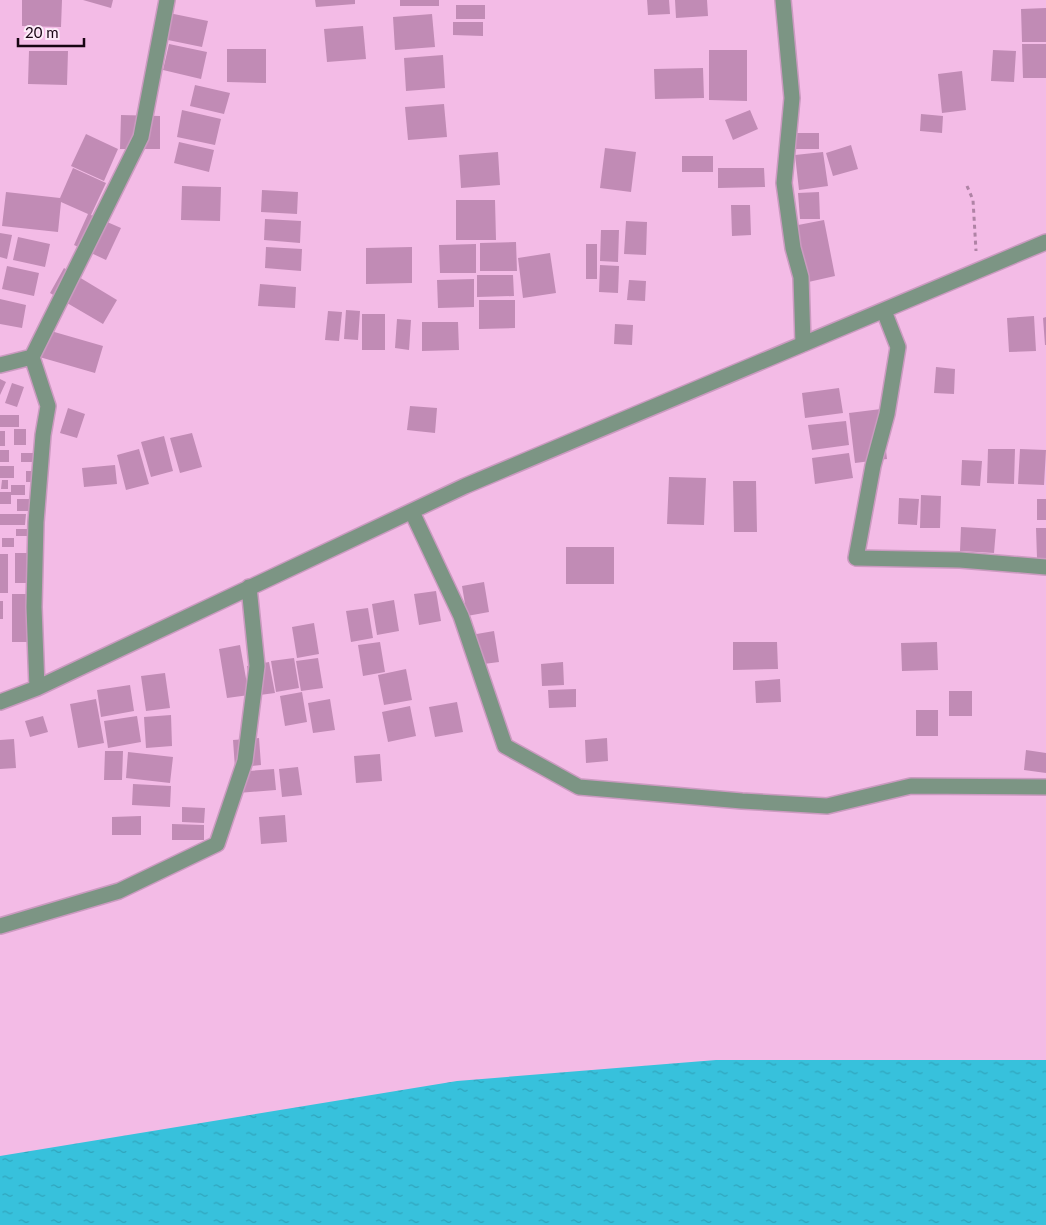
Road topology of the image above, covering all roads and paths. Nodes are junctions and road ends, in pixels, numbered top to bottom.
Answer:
1 (167, 0) edge
2 (783, 0) edge
3 (967, 186) dead end
4 (1046, 242) edge
5 (977, 272) junction
6 (884, 311) junction
7 (804, 344) junction
8 (32, 357) junction
9 (0, 365) edge
10 (412, 512) junction
11 (1046, 567) edge
12 (250, 587) junction
13 (37, 688) junction
14 (0, 702) edge
15 (1046, 786) edge
16 (0, 926) edge

1 - 8 street
2 - 7 street
3 - 5 path
4 - 5 street
5 - 6 street
6 - 7 street
6 - 11 street
7 - 10 street
8 - 9 street
8 - 13 street
10 - 12 street
10 - 15 street
12 - 13 street
12 - 16 street
13 - 14 street

